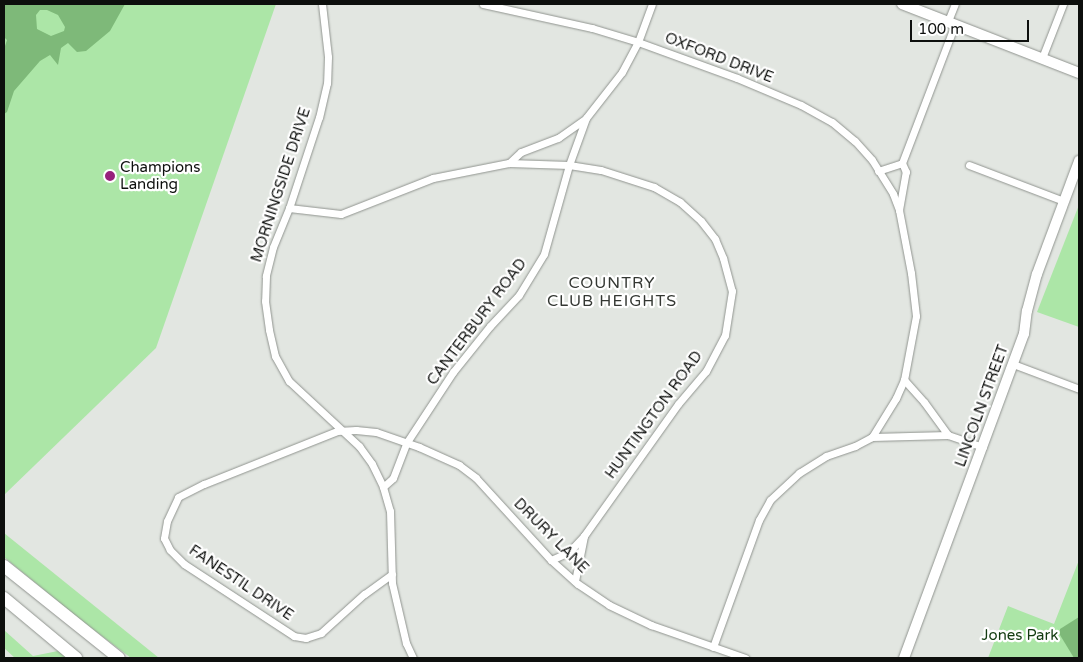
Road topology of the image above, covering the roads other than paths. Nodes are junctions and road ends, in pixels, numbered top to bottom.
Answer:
1 (322, 4) edge
2 (483, 4) edge
3 (652, 4) edge
4 (902, 4) edge
5 (955, 4) edge
6 (1063, 4) edge
7 (951, 23) junction
8 (638, 42) junction
9 (1042, 58) junction
10 (1079, 73) edge
11 (586, 118) junction
12 (1079, 161) edge
13 (509, 163) junction
14 (902, 163) junction
15 (969, 164) dead end
16 (569, 165) junction
17 (878, 171) junction
18 (1064, 201) junction
19 (289, 208) junction
20 (899, 210) junction
21 (1013, 364) junction
22 (904, 380) junction
23 (1079, 389) edge
24 (344, 431) junction
25 (948, 435) junction
26 (872, 437) junction
27 (406, 442) junction
28 (983, 447) junction
29 (383, 487) junction
30 (584, 536) junction
31 (552, 560) junction
32 (4, 566) edge
33 (392, 574) junction
34 (574, 581) junction
35 (4, 598) edge
36 (713, 647) junction
37 (76, 658) edge
38 (119, 658) edge
39 (413, 658) edge
40 (745, 658) edge
41 (904, 658) edge

1 - 19 street, MORNINGSIDE DRIVE
2 - 8 street, OXFORD DRIVE
3 - 8 street, CANTERBURY ROAD
4 - 7 street
5 - 7 street
6 - 9 street
7 - 9 street
7 - 14 street
8 - 11 street, CANTERBURY ROAD
8 - 17 street, OXFORD DRIVE
9 - 10 street
11 - 13 street
11 - 16 street, CANTERBURY ROAD
12 - 18 street, LINCOLN STREET
13 - 16 street, HUNTINGTON ROAD
13 - 19 street, HUNTINGTON ROAD
14 - 17 street
14 - 20 street
15 - 18 street
16 - 27 street, CANTERBURY ROAD
16 - 30 street, HUNTINGTON ROAD
17 - 20 street, OXFORD DRIVE
18 - 21 street, LINCOLN STREET
19 - 24 street, MORNINGSIDE DRIVE
20 - 22 street
21 - 23 street
21 - 28 street, LINCOLN STREET
22 - 25 street
22 - 26 street
24 - 27 street, DRURY LANE
24 - 29 street, MORNINGSIDE DRIVE
24 - 33 street, FANESTIL DRIVE
25 - 26 street
25 - 28 street
26 - 36 street
27 - 29 street, CANTERBURY ROAD
27 - 31 street, DRURY LANE
28 - 41 street, LINCOLN STREET
29 - 33 street, MORNINGSIDE DRIVE
30 - 31 street
30 - 34 street, HUNTINGTON ROAD
31 - 34 street, DRURY LANE
32 - 38 highway
33 - 39 street, MORNINGSIDE DRIVE
34 - 36 street, DRURY LANE
35 - 37 highway
36 - 40 street, DRURY LANE

